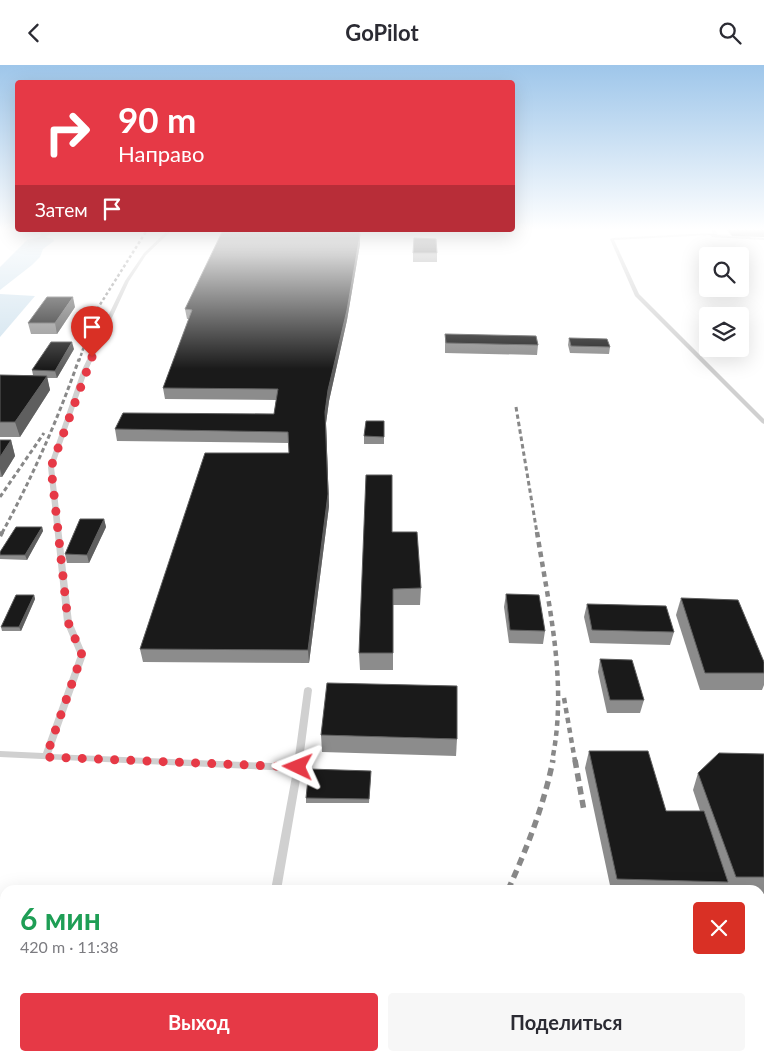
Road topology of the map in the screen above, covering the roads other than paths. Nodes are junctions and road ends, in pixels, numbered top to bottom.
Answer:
1 (131, 275) edge
2 (628, 275) edge
3 (764, 422) edge
4 (308, 690) dead end
5 (0, 754) edge
6 (46, 757) junction
7 (298, 767) junction
8 (277, 885) edge

1 - 6 lane
2 - 3 lane
4 - 7 lane
5 - 6 lane
6 - 7 lane
7 - 8 lane

